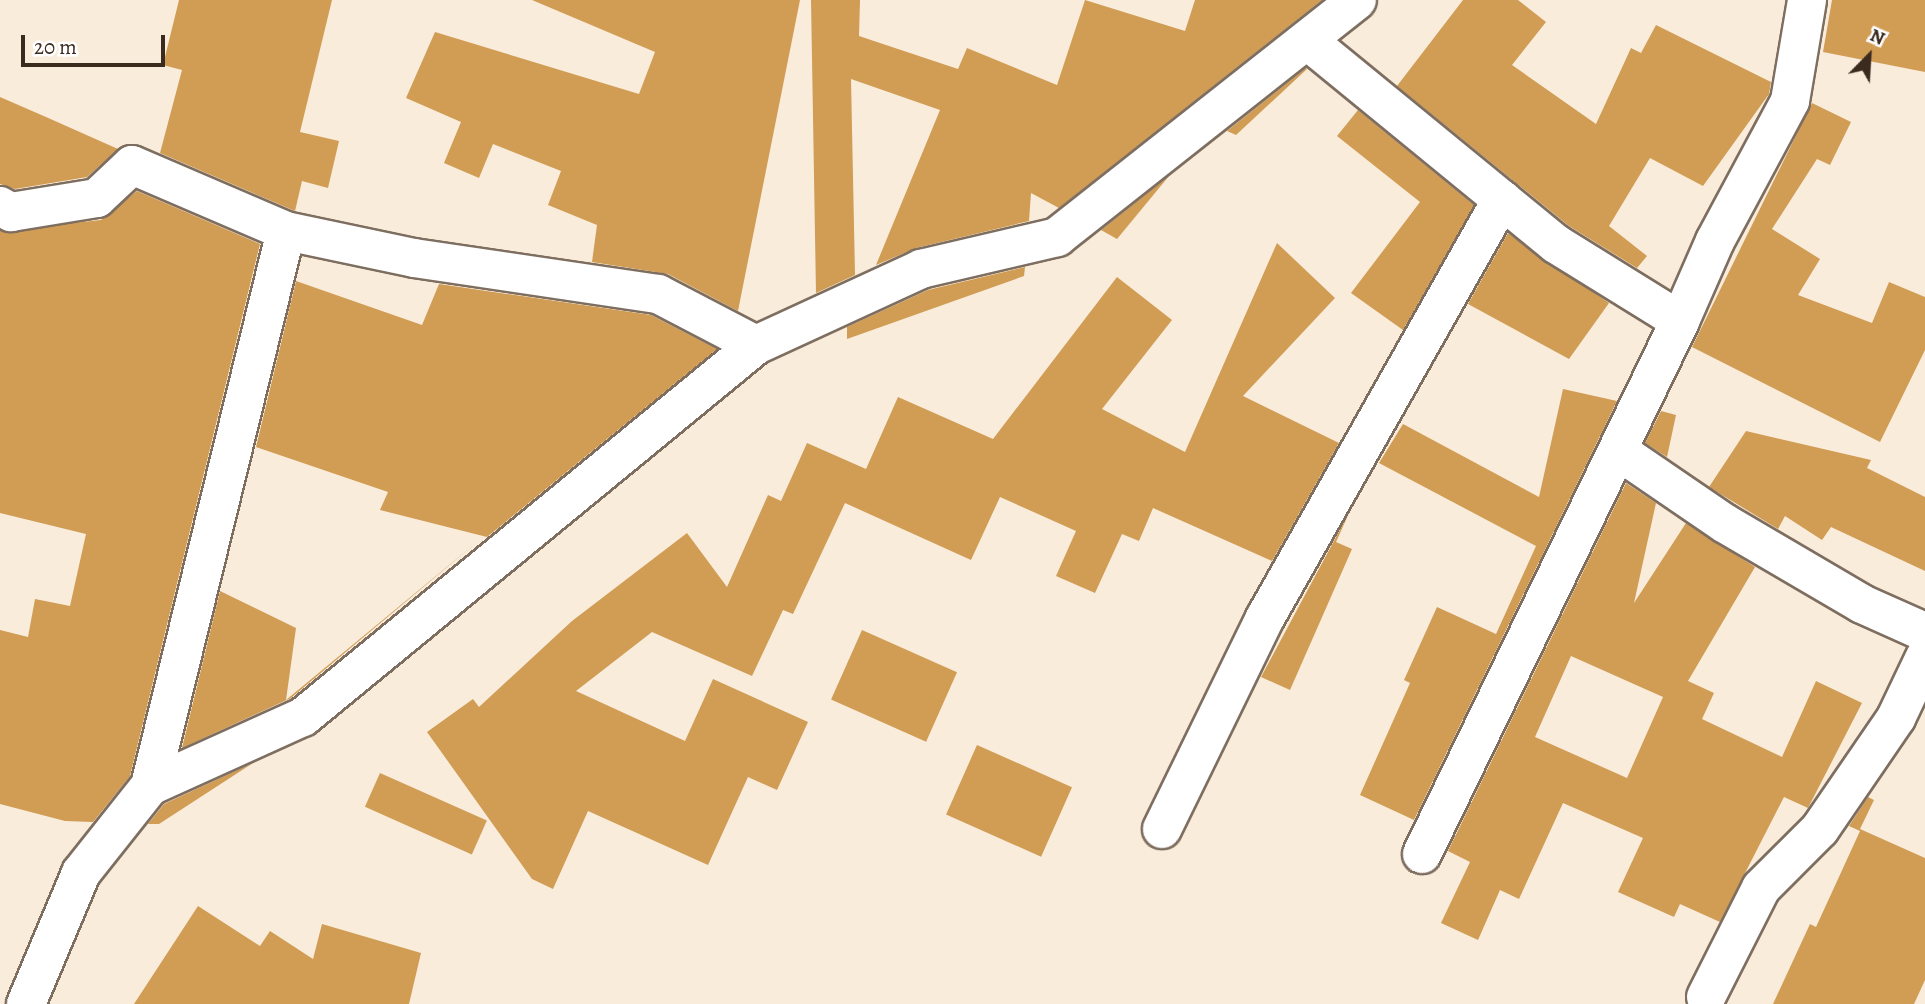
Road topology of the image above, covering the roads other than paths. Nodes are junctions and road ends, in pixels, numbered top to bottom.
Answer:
1 (1357, 0) edge
2 (1807, 0) edge
3 (1308, 41) junction
4 (1502, 200) junction
5 (0, 206) edge
6 (286, 231) junction
7 (1680, 321) junction
8 (756, 345) junction
9 (1620, 452) junction
10 (1925, 632) edge
11 (1925, 657) edge
12 (150, 786) junction
13 (1162, 829) dead end
14 (1422, 854) dead end
15 (1706, 997) dead end
16 (26, 1004) edge

1 - 3 street
2 - 7 street
3 - 4 street
3 - 8 street
4 - 7 street
4 - 13 street
5 - 6 street
6 - 8 street
6 - 12 street
7 - 9 street
8 - 12 street
9 - 10 street
9 - 14 street
11 - 15 street
12 - 16 street

